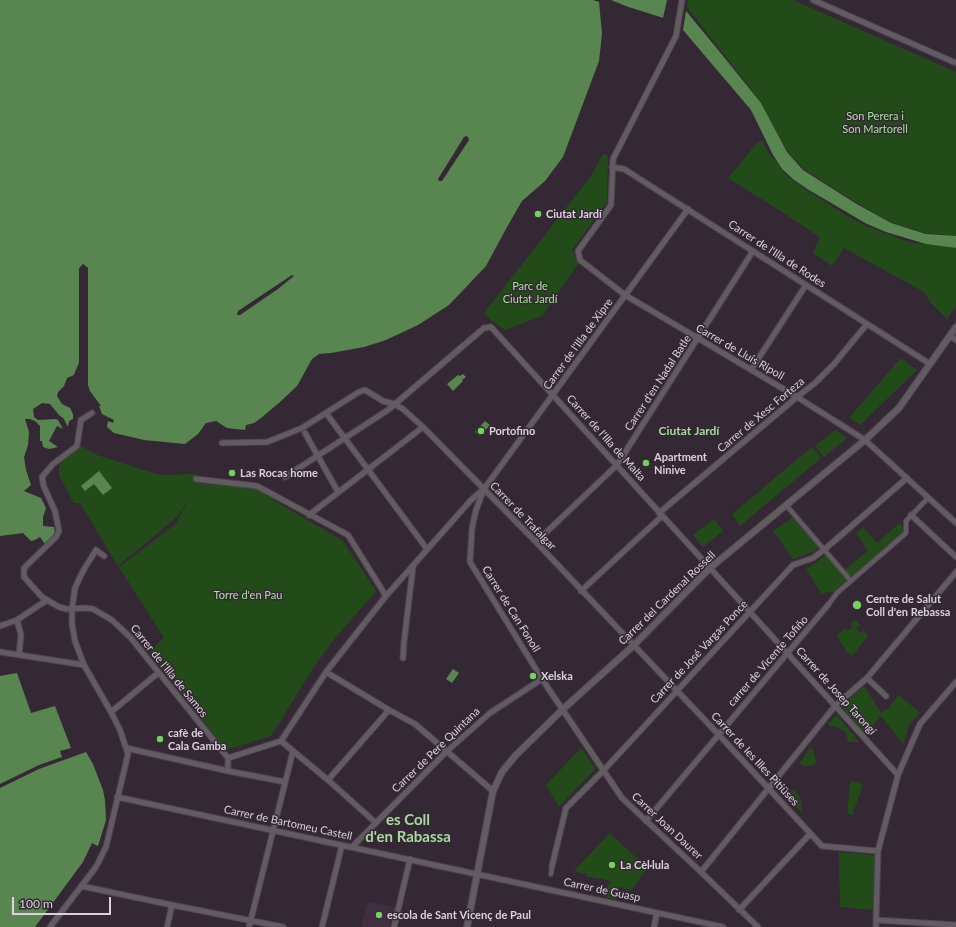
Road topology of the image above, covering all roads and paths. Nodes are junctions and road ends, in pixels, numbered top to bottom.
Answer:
1 (814, 0) edge
2 (681, 3) edge
3 (956, 63) edge
4 (612, 167) junction
5 (688, 209) junction
6 (753, 251) junction
7 (806, 285) junction
8 (625, 295) junction
9 (867, 324) junction
10 (956, 327) edge
11 (950, 336) junction
12 (698, 339) junction
13 (956, 340) edge
14 (930, 364) junction
15 (751, 370) junction
16 (553, 395) junction
17 (797, 397) junction
18 (394, 404) junction
19 (92, 413) dead end
20 (326, 413) junction
21 (423, 427) junction
22 (304, 431) junction
23 (345, 438) junction
24 (865, 440) junction
25 (222, 443) dead end
26 (318, 456) junction
27 (617, 466) junction
28 (368, 469) junction
29 (285, 477) dead end
30 (907, 478) junction
31 (196, 479) dead end
32 (484, 489) junction
33 (338, 492) junction
34 (928, 498) junction
35 (786, 506) dead end
36 (661, 514) junction
37 (309, 515) junction
38 (911, 515) junction
39 (956, 524) edge
40 (536, 542) junction
41 (427, 549) junction
42 (825, 549) junction
43 (104, 556) dead end
44 (956, 557) edge
45 (413, 566) junction
46 (710, 568) junction
47 (956, 572) edge
48 (851, 581) junction
49 (581, 591) junction
50 (386, 596) junction
51 (46, 600) junction
52 (828, 605) joint
53 (72, 609) junction
54 (749, 611) junction
55 (17, 620) junction
56 (0, 626) edge
57 (633, 646) junction
58 (0, 652) edge
59 (788, 654) junction
60 (19, 655) junction
61 (403, 658) dead end
62 (84, 664) junction
63 (326, 672) junction
64 (158, 673) junction
65 (867, 678) junction
66 (542, 679) junction
67 (956, 682) edge
68 (677, 691) junction
69 (886, 696) dead end
70 (835, 706) junction
71 (389, 710) junction
72 (562, 710) junction
73 (111, 712) junction
74 (719, 735) junction
75 (282, 740) junction
76 (126, 748) junction
77 (293, 751) junction
78 (446, 752) junction
79 (228, 758) junction
80 (604, 770) junction
81 (228, 771) junction
82 (898, 775) junction
83 (328, 780) junction
84 (285, 782) junction
85 (768, 788) junction
86 (493, 791) junction
87 (118, 797) junction
88 (646, 822) junction
89 (376, 823) junction
90 (273, 830) junction
91 (810, 834) junction
92 (342, 845) junction
93 (352, 847) junction
94 (878, 851) junction
95 (410, 859) junction
96 (552, 866) joint
97 (701, 872) junction
98 (477, 874) junction
99 (551, 874) dead end
100 (81, 886) junction
101 (172, 906) junction
102 (739, 910) junction
103 (657, 912) junction
104 (251, 920) junction
105 (876, 920) junction
106 (956, 926) edge
107 (50, 927) edge
108 (167, 927) edge
109 (249, 927) edge
110 (283, 927) edge
111 (322, 927) edge
112 (394, 927) edge
113 (467, 927) edge
114 (654, 927) edge
115 (723, 927) edge
116 (758, 927) edge
117 (876, 927) edge

1 - 3 street
2 - 4 street
4 - 5 street, Carrer de l'Illa de Rodes
4 - 8 street, Carrer de Lluís Ripoll
5 - 6 street, Carrer de l'Illa de Rodes
5 - 8 street, Carrer de l'Illa de Xipre
6 - 7 street, Carrer de l'Illa de Rodes
6 - 12 street, Carrer d'en Nadal Batle
7 - 9 street, Carrer de l'Illa de Rodes
7 - 15 street
8 - 12 street, Carrer de Lluís Ripoll
8 - 16 street, Carrer de l'Illa de Xipre
9 - 14 street, Carrer de l'Illa de Rodes
9 - 17 street, Carrer de Xesc Forteza
10 - 11 street, Carrer del Cardenal Rossell
11 - 13 street
11 - 14 street, Carrer del Cardenal Rossell
12 - 15 street, Carrer de Lluís Ripoll
12 - 27 street, Carrer d'en Nadal Batle
14 - 24 street, Carrer del Cardenal Rossell
15 - 17 street, Carrer de Lluís Ripoll
16 - 18 street, Carrer de l'Illa de Malta
16 - 27 street, Carrer de l'Illa de Malta
16 - 32 street, Carrer de l'Illa de Xipre
17 - 24 street, Carrer de Lluís Ripoll
17 - 36 street, Carrer de Xesc Forteza
18 - 20 street, Carrer de Trafalgar
18 - 21 street, Carrer de Trafalgar
18 - 23 street
19 - 51 street, Carrer de l'Illa de Samos
20 - 22 street
20 - 23 street
21 - 28 street
21 - 32 street, Carrer de Trafalgar
22 - 25 street
22 - 26 street
23 - 26 street
23 - 28 street
24 - 30 street, Carrer de Lluís Ripoll
24 - 46 street, Carrer del Cardenal Rossell
26 - 29 street
26 - 33 street
27 - 36 street, Carrer de l'Illa de Malta
27 - 40 street, Carrer d'en Nadal Batle
28 - 33 street
28 - 41 street
30 - 34 street, Carrer de Lluís Ripoll
30 - 42 street, Carrer de José Vargas Ponce
31 - 37 street
32 - 40 street, Carrer de Trafalgar
32 - 41 street
32 - 66 street, Carrer de Can Fonoll
33 - 37 street
34 - 38 street
34 - 39 street, Carrer de Lluís Ripoll
35 - 42 street
36 - 46 street, Carrer de l'Illa de Malta
36 - 49 street, Carrer de Xesc Forteza
37 - 50 street
38 - 44 street
38 - 48 street
40 - 49 street, Carrer de Trafalgar
41 - 45 street
42 - 48 street
42 - 54 street, Carrer de José Vargas Ponce
43 - 53 street
45 - 50 street
45 - 61 street
46 - 54 street, Carrer de Josep Tarongí
46 - 57 street, Carrer del Cardenal Rossell
47 - 65 street
48 - 52 street
49 - 57 street, Carrer de Trafalgar
50 - 63 street
51 - 53 street, Carrer de l'Illa de Samos
51 - 55 street
52 - 59 street, carrer de Vicente Tofiño
53 - 62 street
53 - 64 street, Carrer de l'Illa de Samos
54 - 59 street, Carrer de Josep Tarongí
54 - 68 street, Carrer de José Vargas Ponce
55 - 56 street
55 - 60 street
57 - 68 street, Carrer de les Illes Pitiüses
57 - 72 street, Carrer del Cardenal Rossell
58 - 60 street
59 - 70 street, Carrer de Josep Tarongí
59 - 74 street, carrer de Vicente Tofiño
60 - 62 street
62 - 73 street
63 - 71 street
63 - 75 street
64 - 73 street
64 - 79 street, Carrer de l'Illa de Samos
65 - 69 street
65 - 70 street
66 - 72 street, Carrer de Can Fonoll
66 - 78 street, Carrer de Pere Quintana
67 - 82 street
68 - 74 street, Carrer de les Illes Pitiüses
68 - 80 street, Carrer de José Vargas Ponce
70 - 82 street, Carrer de Josep Tarongí
70 - 85 street
71 - 78 street
71 - 83 street
72 - 80 street, Carrer Joan Daurer
72 - 86 street, Carrer del Cardenal Rossell
73 - 76 street
74 - 85 street, Carrer de les Illes Pitiüses
74 - 88 street, carrer de Vicente Tofiño
75 - 77 street
75 - 79 street
76 - 81 street
76 - 87 street
77 - 83 street
77 - 84 street
78 - 86 street
78 - 89 street, Carrer de Pere Quintana
79 - 81 street
80 - 88 street, Carrer Joan Daurer
80 - 96 street, Carrer de José Vargas Ponce
81 - 84 street
82 - 94 street
83 - 89 street
84 - 90 street
85 - 91 street, Carrer de les Illes Pitiüses
85 - 97 street
86 - 98 street, Carrer del Cardenal Rossell
87 - 90 street, Carrer de Bartomeu Castell
87 - 100 street
88 - 97 street, Carrer Joan Daurer
89 - 93 street, Carrer de Pere Quintana
90 - 92 street, Carrer de Bartomeu Castell
90 - 104 street
91 - 94 street, Carrer de les Illes Pitiüses
91 - 102 street
92 - 93 street, Carrer de Bartomeu Castell
92 - 111 street
93 - 95 street, Carrer de Bartomeu Castell
94 - 105 street
95 - 98 street, Carrer de Bartomeu Castell
95 - 112 street
96 - 99 street, Carrer de José Vargas Ponce
97 - 102 street, Carrer Joan Daurer
98 - 103 street, Carrer de Guasp
98 - 113 street, Carrer del Cardenal Rossell
100 - 101 street
100 - 107 street
101 - 104 street
101 - 108 street
102 - 116 street, Carrer Joan Daurer
103 - 114 street
103 - 115 street, Carrer de Guasp
104 - 109 street
104 - 110 street
105 - 106 street
105 - 117 street

